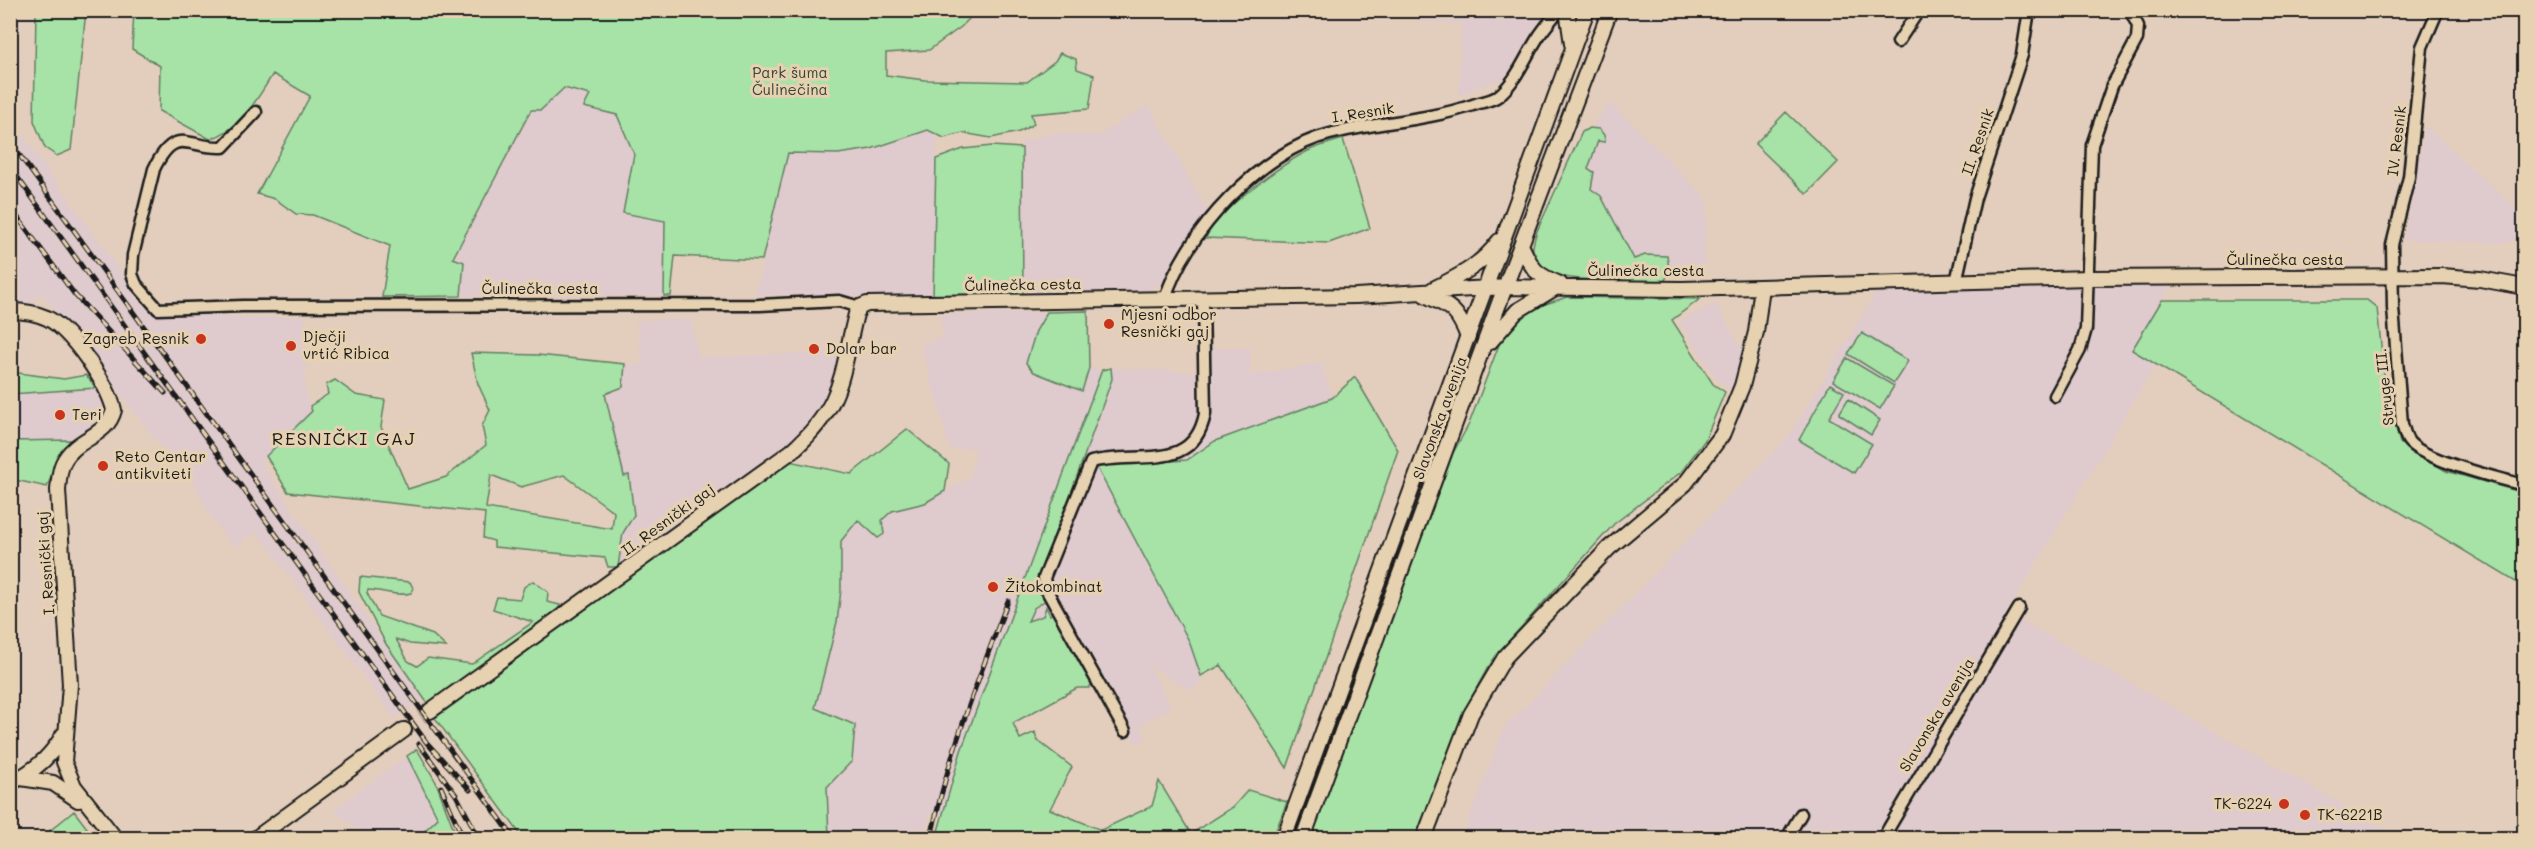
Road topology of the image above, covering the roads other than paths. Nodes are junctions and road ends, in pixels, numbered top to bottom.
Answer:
1 (1559, 10) edge
2 (1568, 10) edge
3 (1587, 10) edge
4 (1610, 10) edge
5 (1919, 10) edge
6 (2029, 10) edge
7 (2130, 10) edge
8 (2438, 10) edge
9 (1898, 42) dead end
10 (1572, 52) junction
11 (256, 112) dead end
12 (1511, 222) junction
13 (1521, 245) junction
14 (2394, 276) junction
15 (2090, 278) junction
16 (1956, 282) junction
17 (1505, 287) junction
18 (1562, 287) junction
19 (1762, 287) junction
20 (2524, 287) edge
21 (1487, 288) junction
22 (1423, 294) junction
23 (1165, 299) junction
24 (1203, 299) junction
25 (860, 307) junction
26 (10, 311) edge
27 (1468, 337) junction
28 (1482, 353) junction
29 (2055, 396) dead end
30 (2524, 485) edge
31 (2019, 608) dead end
32 (430, 711) tunnel mouth
33 (67, 728) junction
34 (404, 730) tunnel mouth
35 (1125, 731) dead end
36 (44, 760) junction
37 (65, 766) junction
38 (16, 780) edge
39 (49, 782) junction
40 (90, 810) junction
41 (1801, 814) dead end
42 (115, 838) edge
43 (256, 838) edge
44 (1284, 838) edge
45 (1303, 838) edge
46 (1424, 838) edge
47 (1786, 838) edge
48 (1883, 838) edge

1 - 23 street, I. Resnik
2 - 10 street
3 - 10 street, Slavonska avenija
4 - 13 street, Slavonska avenija
5 - 9 street
6 - 16 street, II. Resnik
7 - 15 street
8 - 14 street, IV. Resnik
10 - 12 street, Slavonska avenija
11 - 25 street, Čulinečka cesta
12 - 21 street, Slavonska avenija
12 - 22 street
13 - 17 street, Slavonska avenija
13 - 18 street
14 - 15 street, Čulinečka cesta
14 - 20 street, Čulinečka cesta
14 - 30 street, Struge III.
15 - 16 street, Čulinečka cesta
15 - 29 street
16 - 19 street, Čulinečka cesta
17 - 18 street, Čulinečka cesta
17 - 21 street, Čulinečka cesta
17 - 28 street, Slavonska avenija
18 - 19 street, Čulinečka cesta
18 - 28 street
19 - 46 street
21 - 22 street, Čulinečka cesta
21 - 27 street, Slavonska avenija
22 - 24 street, Čulinečka cesta
22 - 27 street
23 - 24 street, Čulinečka cesta
23 - 25 street, Čulinečka cesta
24 - 35 street
25 - 32 street, II. Resnički gaj
26 - 33 street, I. Resnički gaj
27 - 44 street, Slavonska avenija
28 - 45 street, Slavonska avenija
31 - 48 street, Slavonska avenija
33 - 36 street, I. Resnički gaj
33 - 37 street, I. Resnički gaj
34 - 43 street
36 - 37 street
36 - 38 street, I. Resnički gaj
36 - 39 street
37 - 39 street
37 - 40 street
38 - 39 street, I. Resnički gaj
39 - 40 street
40 - 42 street
41 - 47 street

